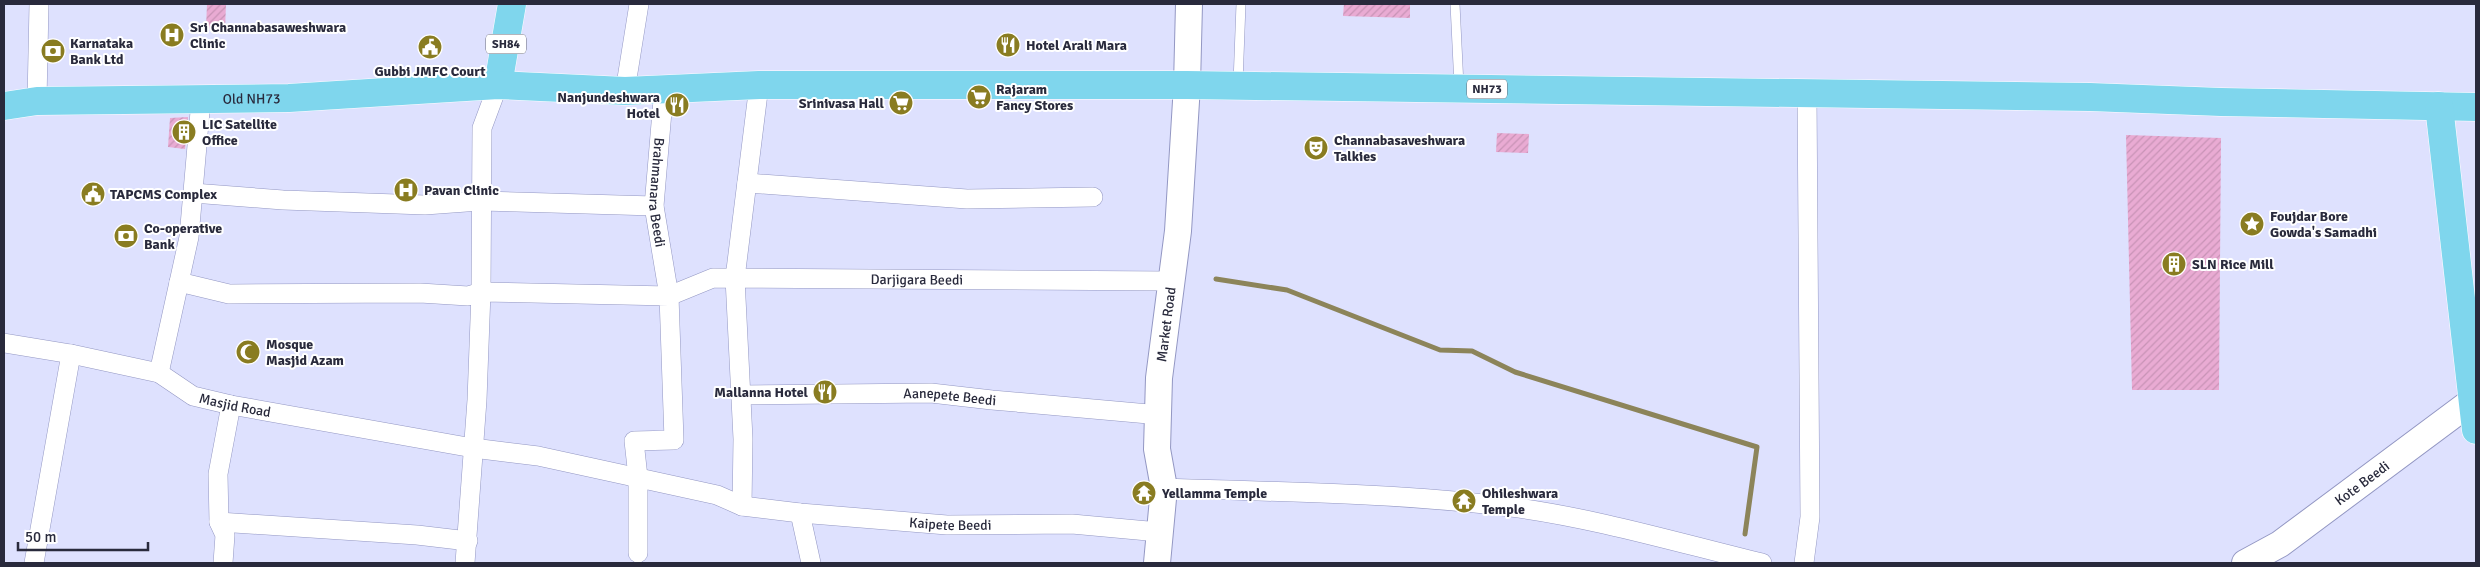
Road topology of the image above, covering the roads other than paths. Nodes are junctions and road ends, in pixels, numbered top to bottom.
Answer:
1 (39, 4) edge
2 (512, 4) edge
3 (639, 4) edge
4 (1189, 4) edge
5 (1241, 4) edge
6 (1455, 4) edge
7 (498, 85) junction
8 (759, 85) junction
9 (1187, 85) junction
10 (1238, 86) junction
11 (664, 88) junction
12 (1459, 89) junction
13 (626, 90) junction
14 (1807, 94) junction
15 (201, 100) junction
16 (37, 101) junction
17 (4, 106) edge
18 (2439, 106) junction
19 (2476, 107) edge
20 (747, 183) junction
21 (193, 193) junction
22 (1093, 197) dead end
23 (480, 201) junction
24 (654, 206) junction
25 (735, 278) junction
26 (1170, 281) junction
27 (179, 282) junction
28 (481, 292) junction
29 (669, 296) junction
30 (4, 343) edge
31 (71, 354) junction
32 (158, 373) junction
33 (740, 395) junction
34 (2474, 400) edge
35 (231, 405) junction
36 (1160, 415) junction
37 (2476, 430) edge
38 (473, 448) junction
39 (638, 477) junction
40 (1164, 488) junction
41 (742, 506) junction
42 (800, 513) junction
43 (219, 522) junction
44 (1159, 532) junction
45 (468, 541) junction
46 (638, 553) dead end
47 (34, 563) edge
48 (223, 563) edge
49 (465, 563) edge
50 (811, 563) edge
51 (1157, 563) edge
52 (1762, 563) edge
53 (1804, 563) edge
54 (2245, 563) edge

1 - 16 street
2 - 7 main road, SH84
3 - 13 street
4 - 9 street, Market Road
5 - 10 lane
6 - 12 lane
7 - 13 main road, NH73
7 - 15 main road, Old NH73
7 - 23 street
8 - 9 main road, NH73
8 - 11 main road, NH73
8 - 20 street
9 - 10 main road, NH73
9 - 26 street, Market Road
10 - 12 main road, NH73
11 - 13 main road, NH73
11 - 24 street, Brahmanara Beedi
12 - 14 main road, NH73
14 - 18 main road, NH73
14 - 53 street
15 - 16 main road, Old NH73
15 - 21 street
16 - 17 main road, Old NH73
18 - 19 main road, NH73
18 - 34 main road
20 - 22 street
20 - 25 street
21 - 23 street
21 - 27 street
23 - 24 street
23 - 28 street
24 - 29 street, Brahmanara Beedi
25 - 26 street, Darjigara Beedi
25 - 29 street, Darjigara Beedi
25 - 33 street
26 - 36 street, Market Road
27 - 28 street
27 - 32 street
28 - 29 street
28 - 38 street
29 - 39 street, Brahmanara Beedi
30 - 31 street, Masjid Road
31 - 32 street, Masjid Road
31 - 47 street
32 - 35 street, Masjid Road
33 - 36 street, Aanepete Beedi
33 - 41 street
34 - 37 main road
34 - 54 street, Kote Beedi
35 - 38 street, Masjid Road
35 - 43 street
36 - 40 street, Market Road
38 - 39 street, Masjid Road
38 - 45 street
39 - 41 street, Kaipete Beedi
39 - 46 street
40 - 44 street, Market Road
40 - 52 street
41 - 42 street, Kaipete Beedi
42 - 44 street, Kaipete Beedi
42 - 50 street
43 - 45 street
43 - 48 street
44 - 51 street, Market Road
45 - 49 street

